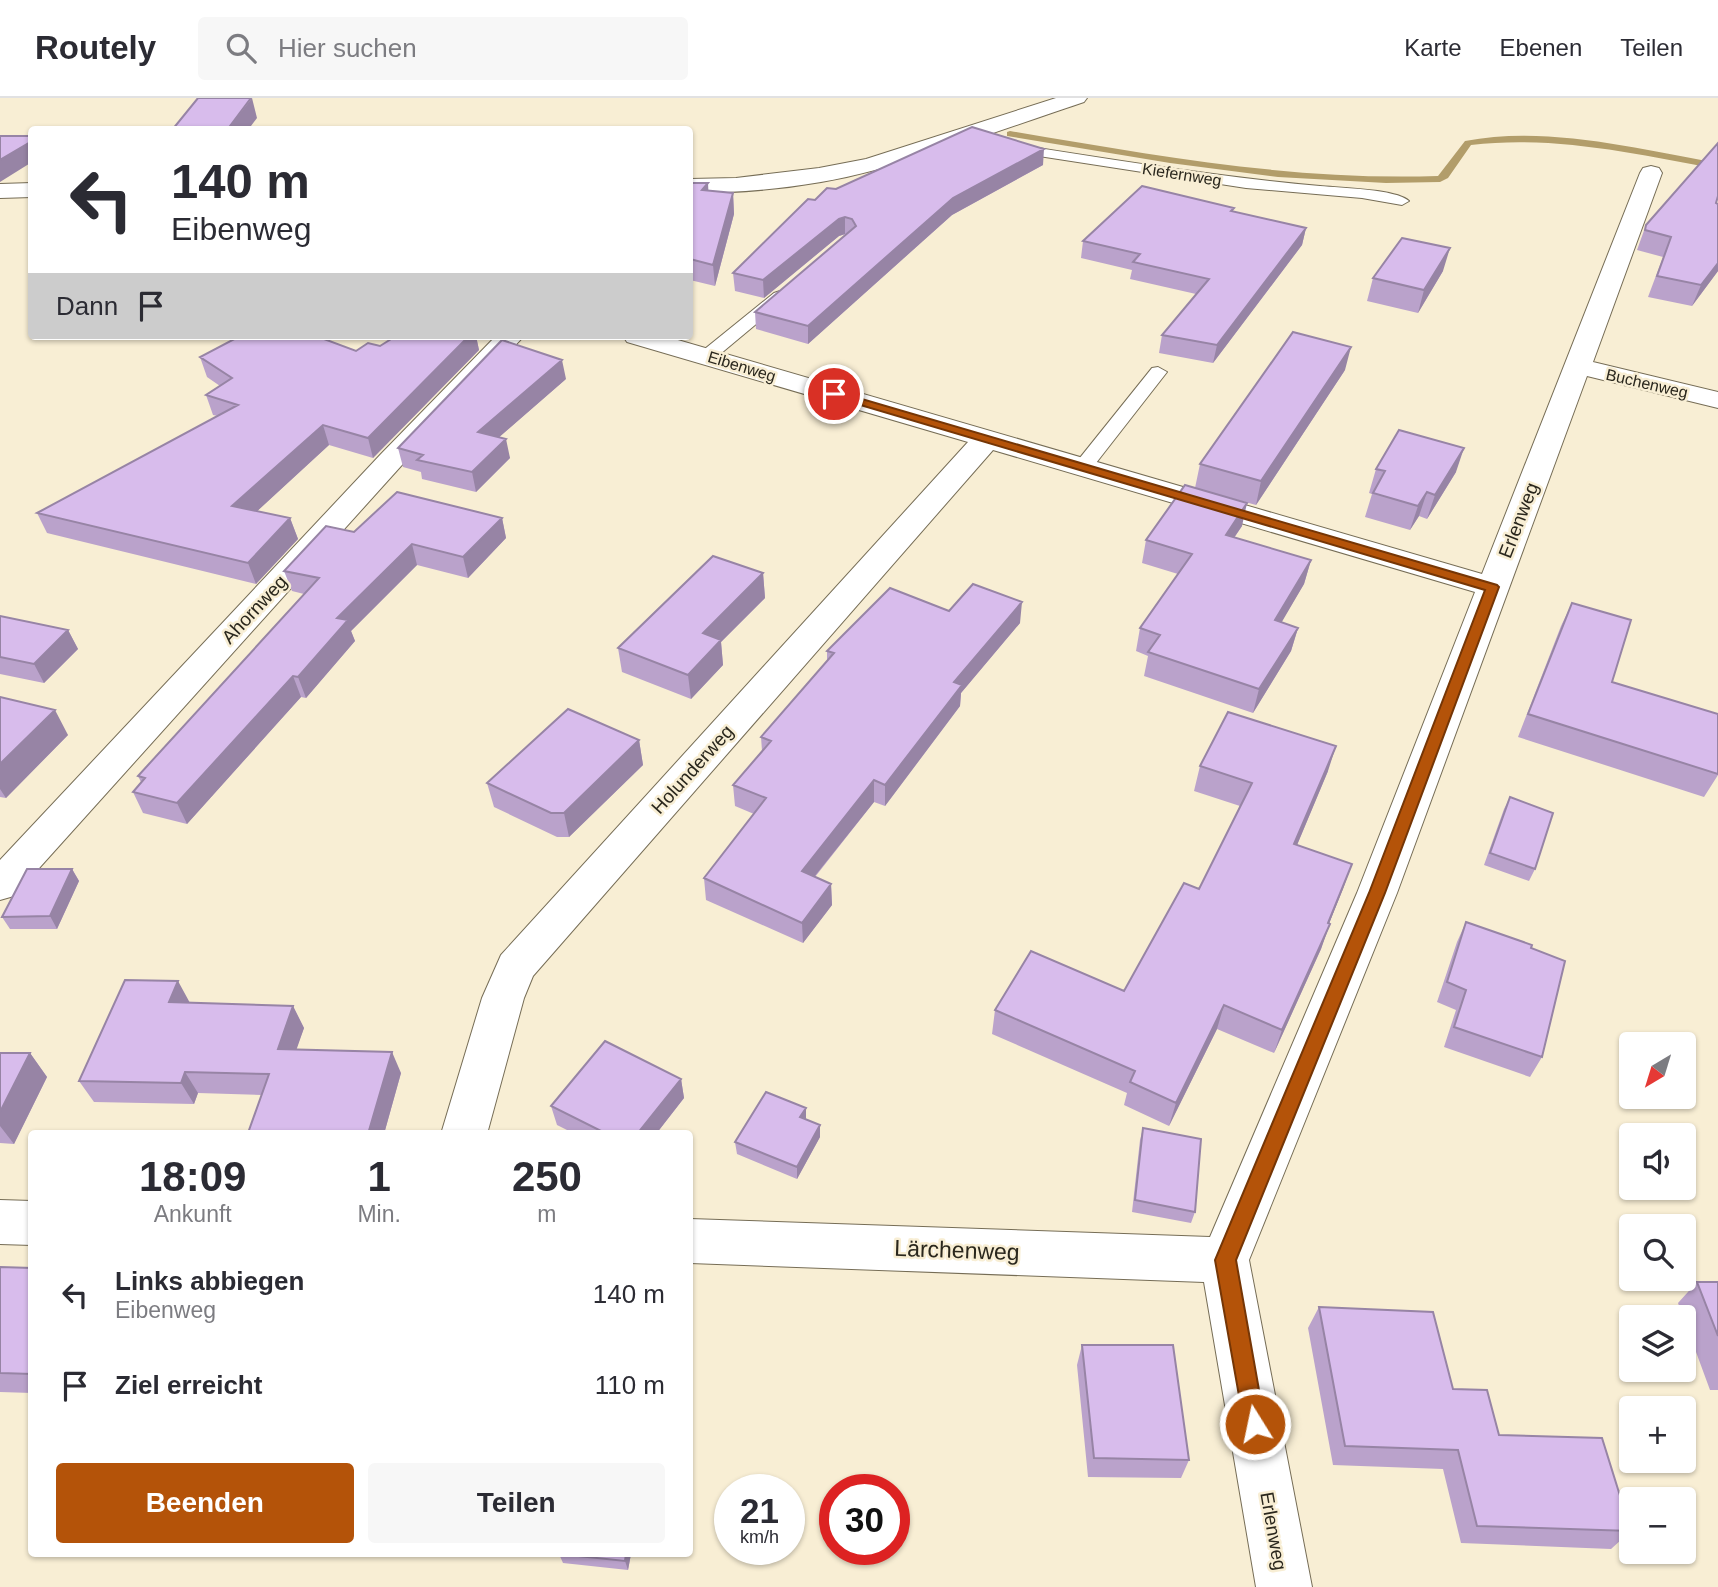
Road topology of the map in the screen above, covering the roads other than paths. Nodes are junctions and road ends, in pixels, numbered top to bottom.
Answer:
1 (1077, 98) edge
2 (964, 134) junction
3 (1651, 173) dead end
4 (693, 186) edge
5 (28, 190) edge
6 (0, 191) edge
7 (1402, 201) dead end
8 (793, 285) edge
9 (507, 340) edge
10 (650, 340) edge
11 (707, 356) junction
12 (1577, 366) junction
13 (1158, 372) dead end
14 (1718, 400) edge
15 (986, 440) junction
16 (1082, 468) junction
17 (1492, 587) junction
18 (0, 886) edge
19 (465, 1130) edge
20 (0, 1222) edge
21 (28, 1223) edge
22 (693, 1241) edge
23 (1226, 1260) junction
24 (1284, 1587) edge

1 - 2 street
2 - 4 street
2 - 7 lane, Kiefernweg
3 - 12 street, Erlenweg
5 - 6 street
8 - 11 lane
9 - 18 street, Ahornweg
10 - 11 street, Eibenweg
11 - 15 street, Eibenweg
12 - 14 street, Buchenweg
12 - 17 street, Erlenweg
13 - 16 lane
15 - 16 street, Eibenweg
15 - 19 street, Holunderweg
16 - 17 street, Eibenweg
17 - 23 street, Erlenweg
20 - 21 street
22 - 23 street, Lärchenweg
23 - 24 street, Erlenweg

